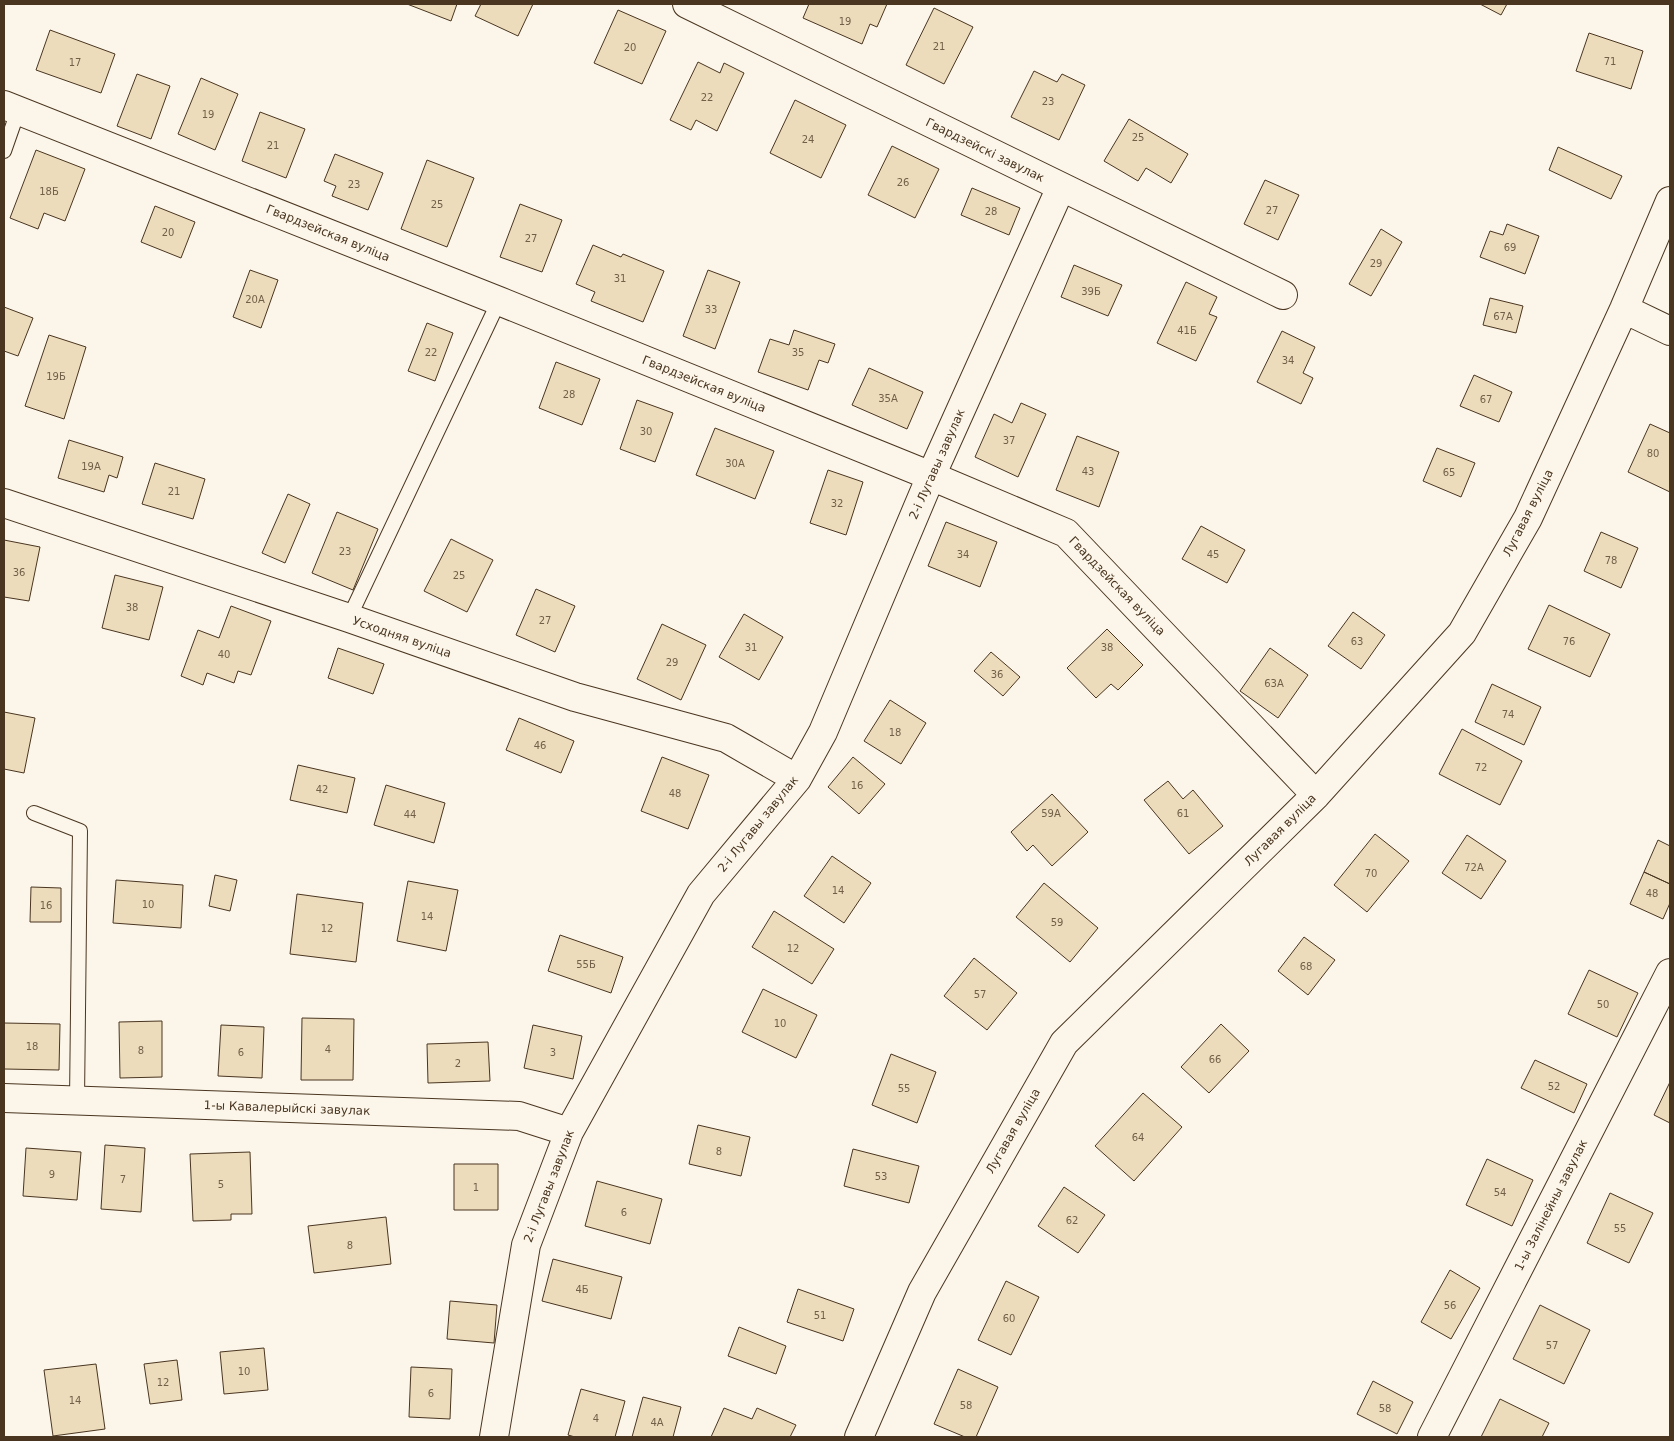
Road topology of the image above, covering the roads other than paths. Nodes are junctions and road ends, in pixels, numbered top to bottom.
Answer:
1 (687, 4) edge
2 (11, 108) edge
3 (4, 151) edge
4 (1061, 187) junction
5 (1670, 201) edge
6 (1283, 295) dead end
7 (499, 301) junction
8 (1624, 309) junction
9 (1670, 331) edge
10 (931, 476) junction
11 (4, 503) edge
12 (349, 618) junction
13 (797, 779) junction
14 (1316, 795) junction
15 (34, 813) dead end
16 (1670, 973) edge
17 (4, 1098) edge
18 (77, 1100) junction
19 (569, 1132) junction
20 (494, 1437) edge
21 (859, 1437) edge
22 (1432, 1437) edge

1 - 4 street, Гвардзейскі завулак
2 - 3 lane
2 - 7 street, Гвардзейская вуліца
4 - 6 street, Гвардзейскі завулак
4 - 10 street, 2-і Лугавы завулак
5 - 8 street, Лугавая вуліца
7 - 10 street, Гвардзейская вуліца
7 - 12 lane
8 - 9 street
8 - 14 street, Лугавая вуліца
10 - 13 street, 2-і Лугавы завулак
10 - 14 street, Гвардзейская вуліца
11 - 12 street, Усходняя вуліца
12 - 13 street, Усходняя вуліца
13 - 19 street, 2-і Лугавы завулак
14 - 21 street, Лугавая вуліца
15 - 18 lane
16 - 22 street, 1-ы Залінейны завулак
17 - 18 street, 1-ы Кавалерыйскі завулак
18 - 19 street, 1-ы Кавалерыйскі завулак
19 - 20 street, 2-і Лугавы завулак

